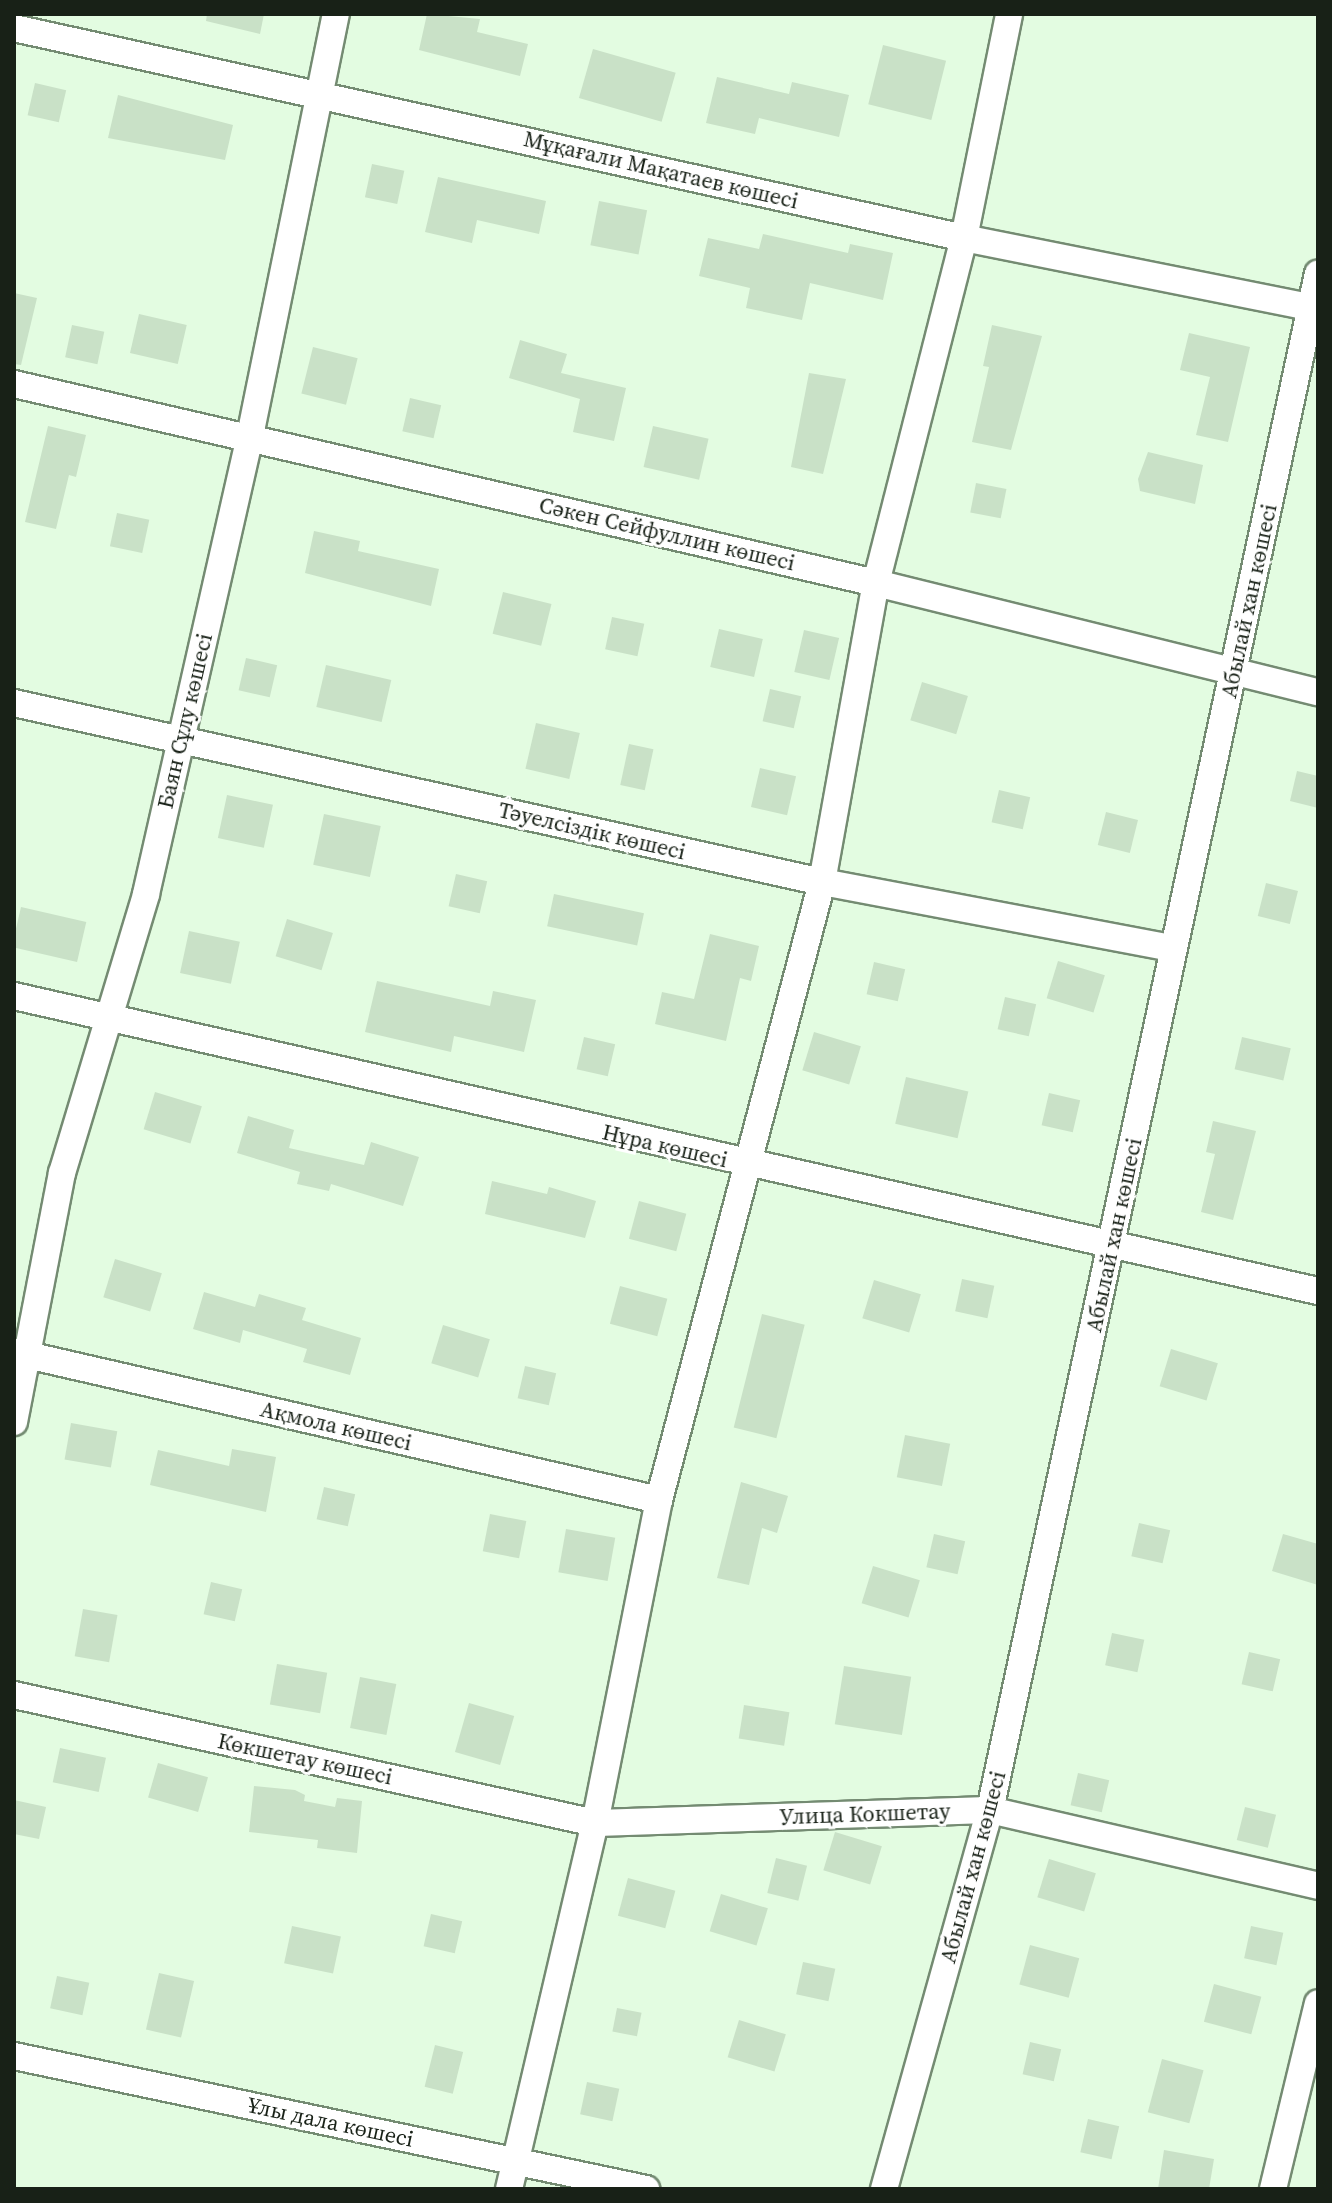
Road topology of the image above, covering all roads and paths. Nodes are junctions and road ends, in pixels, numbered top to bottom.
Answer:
1 (336, 14) edge
2 (1009, 14) edge
3 (14, 28) edge
4 (318, 94) junction
5 (964, 238) junction
6 (1318, 274) edge
7 (1310, 307) junction
8 (14, 384) edge
9 (250, 436) junction
10 (876, 583) junction
11 (1235, 670) junction
12 (1318, 692) edge
13 (14, 703) edge
14 (180, 739) junction
15 (822, 882) junction
16 (1172, 948) junction
17 (14, 996) edge
18 (105, 1016) junction
19 (750, 1166) junction
20 (1113, 1247) junction
21 (1318, 1291) edge
22 (22, 1354) edge
23 (14, 1422) edge
24 (659, 1500) junction
25 (14, 1695) edge
26 (990, 1810) junction
27 (595, 1823) junction
28 (1318, 1886) edge
29 (1318, 2003) edge
30 (14, 2056) edge
31 (512, 2160) junction
32 (509, 2189) edge
33 (646, 2189) edge
34 (884, 2189) edge
35 (1273, 2189) edge

1 - 4 street, Баян Сұлу көшесі
2 - 5 street
3 - 4 street, Мұқағали Мақатаев көшесі
4 - 5 street, Мұқағали Мақатаев көшесі
4 - 9 street, Баян Сұлу көшесі
5 - 7 street, Мұқағали Мақатаев көшесі
5 - 10 street
6 - 7 street, Абылай хан көшесі
7 - 11 street, Абылай хан көшесі
8 - 9 street, Сәкен Сейфуллин көшесі
9 - 10 street, Сәкен Сейфуллин көшесі
9 - 14 street, Баян Сұлу көшесі
10 - 11 street, Сәкен Сейфуллин көшесі
10 - 15 street
11 - 12 street, Сәкен Сейфуллин көшесі
11 - 16 street, Абылай хан көшесі
13 - 14 street, Тәуелсіздік көшесі
14 - 15 street, Тәуелсіздік көшесі
14 - 18 street, Баян Сұлу көшесі
15 - 16 street, Тәуелсіздік көшесі
15 - 19 street
16 - 20 street, Абылай хан көшесі
17 - 18 street, Нұра көшесі
18 - 19 street, Нұра көшесі
18 - 22 street, Баян Сұлу көшесі
19 - 20 street, Нұра көшесі
19 - 24 street
20 - 21 street, Нұра көшесі
20 - 26 street, Абылай хан көшесі
22 - 23 street, Баян Сұлу көшесі
22 - 24 street, Ақмола көшесі
24 - 27 street
25 - 27 street, Көкшетау көшесі
26 - 27 street, Улица Кокшетау
26 - 28 street, Улица Кокшетау
26 - 34 street, Абылай хан көшесі
27 - 31 street
29 - 35 street
30 - 31 street, Ұлы дала көшесі
31 - 32 street
31 - 33 street, Ұлы дала көшесі

